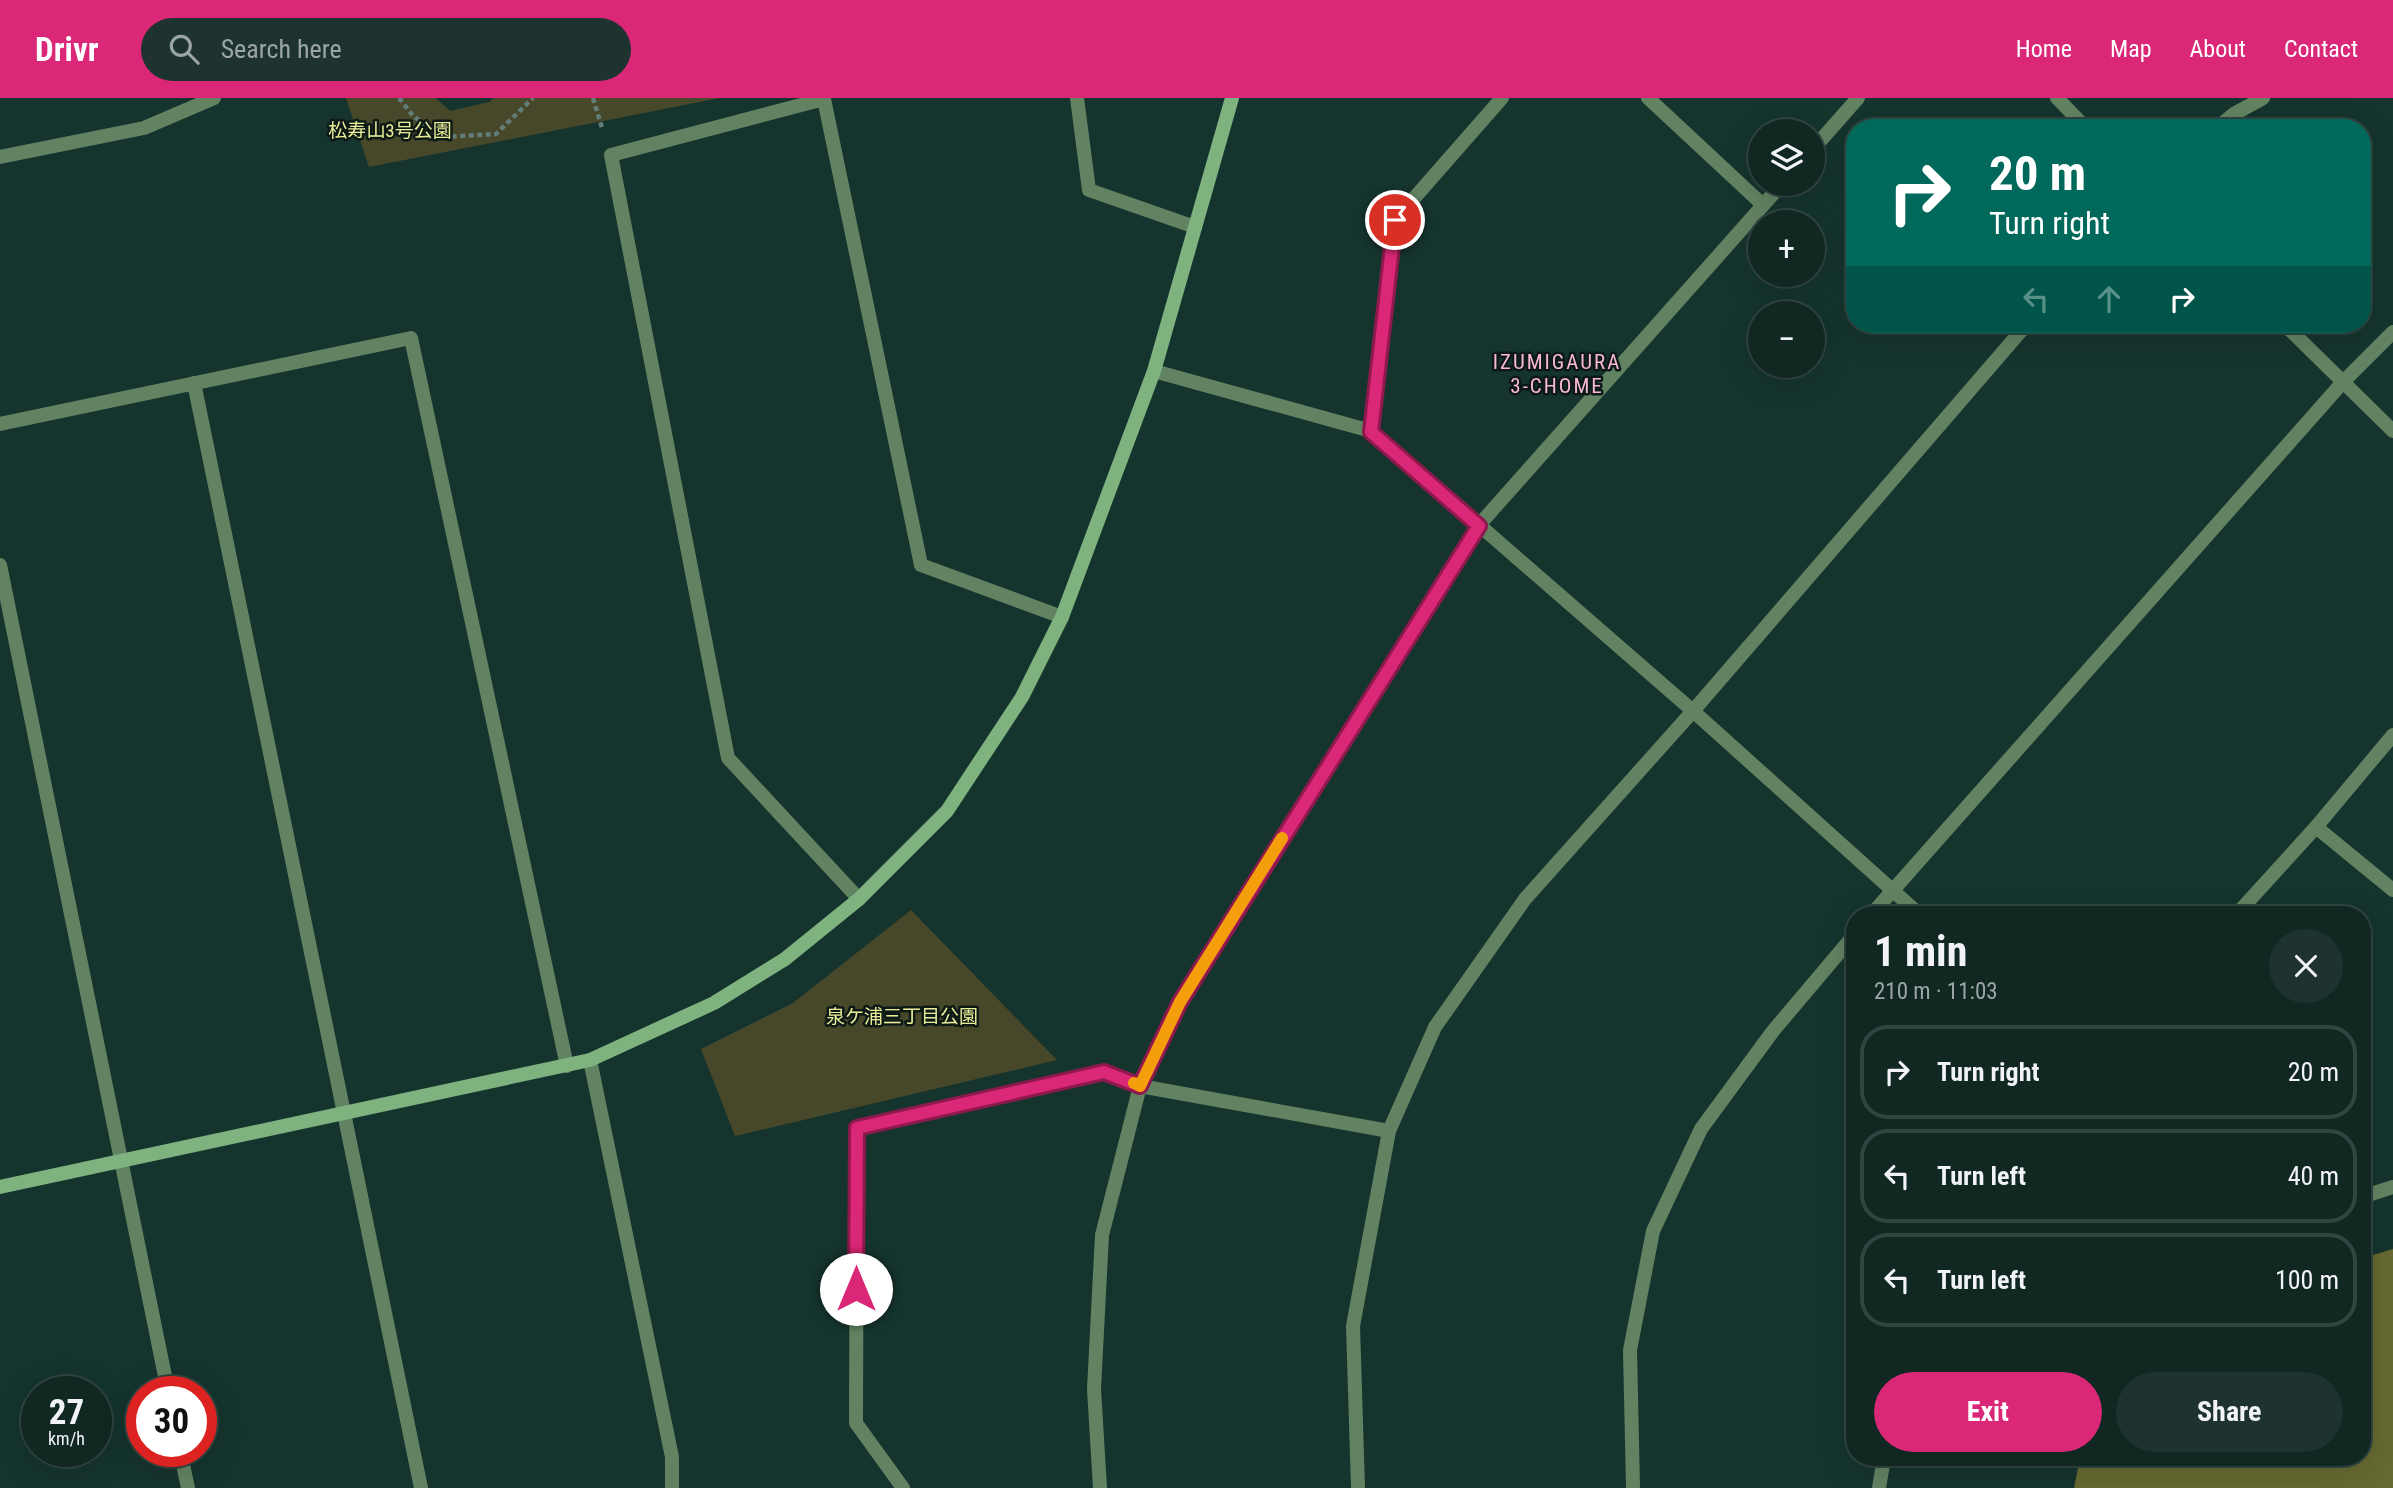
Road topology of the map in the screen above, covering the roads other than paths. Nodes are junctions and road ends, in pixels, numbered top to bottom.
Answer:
1 (214, 98) edge
2 (1077, 98) edge
3 (1232, 98) edge
4 (1502, 98) edge
5 (1648, 98) edge
6 (1858, 98) edge
7 (2057, 98) edge
8 (2263, 98) edge
9 (2077, 119) edge
10 (2228, 119) edge
11 (1825, 135) edge
12 (0, 157) edge
13 (1771, 196) edge
14 (1763, 205) junction
15 (1195, 227) junction
16 (2393, 332) edge
17 (2019, 333) edge
18 (2293, 333) edge
19 (1154, 371) junction
20 (2343, 382) junction
21 (194, 383) junction
22 (0, 424) edge
23 (2393, 431) edge
24 (1371, 432) junction
25 (1479, 526) junction
26 (0, 565) edge
27 (1062, 617) junction
28 (1693, 711) junction
29 (2393, 735) edge
30 (2316, 827) junction
31 (2393, 890) edge
32 (1891, 891) junction
33 (859, 899) junction
34 (1878, 906) edge
35 (1909, 906) edge
36 (2244, 906) edge
37 (1846, 945) edge
38 (590, 1060) junction
39 (567, 1066) junction
40 (1140, 1086) junction
41 (346, 1114) junction
42 (1388, 1131) junction
43 (121, 1161) junction
44 (0, 1187) edge
45 (2393, 1187) edge
46 (2371, 1194) edge
47 (165, 1376) edge
48 (1883, 1466) edge
49 (183, 1467) edge
50 (188, 1488) edge
51 (421, 1488) edge
52 (672, 1488) edge
53 (903, 1488) edge
54 (1100, 1488) edge
55 (1358, 1488) edge
56 (1633, 1488) edge
57 (1879, 1488) edge

1 - 12 street
2 - 15 street
3 - 15 street
4 - 24 street
5 - 14 street
6 - 11 street
7 - 9 street
8 - 10 street
13 - 14 street
14 - 25 street
15 - 19 street
16 - 20 street
17 - 28 street
18 - 20 street
19 - 24 street
19 - 27 street
20 - 23 street
20 - 32 street
21 - 22 street
21 - 39 street
21 - 41 street
24 - 25 street
25 - 28 street
25 - 40 street
26 - 43 street
27 - 33 street
27 - 33 street
28 - 32 street
28 - 42 street
29 - 30 street
30 - 31 street
30 - 36 street
32 - 34 street
32 - 35 street
33 - 38 street
37 - 56 street
38 - 39 street
38 - 52 street
39 - 41 street
40 - 42 street
40 - 53 street
40 - 54 street
41 - 43 street
41 - 51 street
42 - 55 street
43 - 44 street
43 - 47 street
45 - 46 street
48 - 57 street
49 - 50 street

